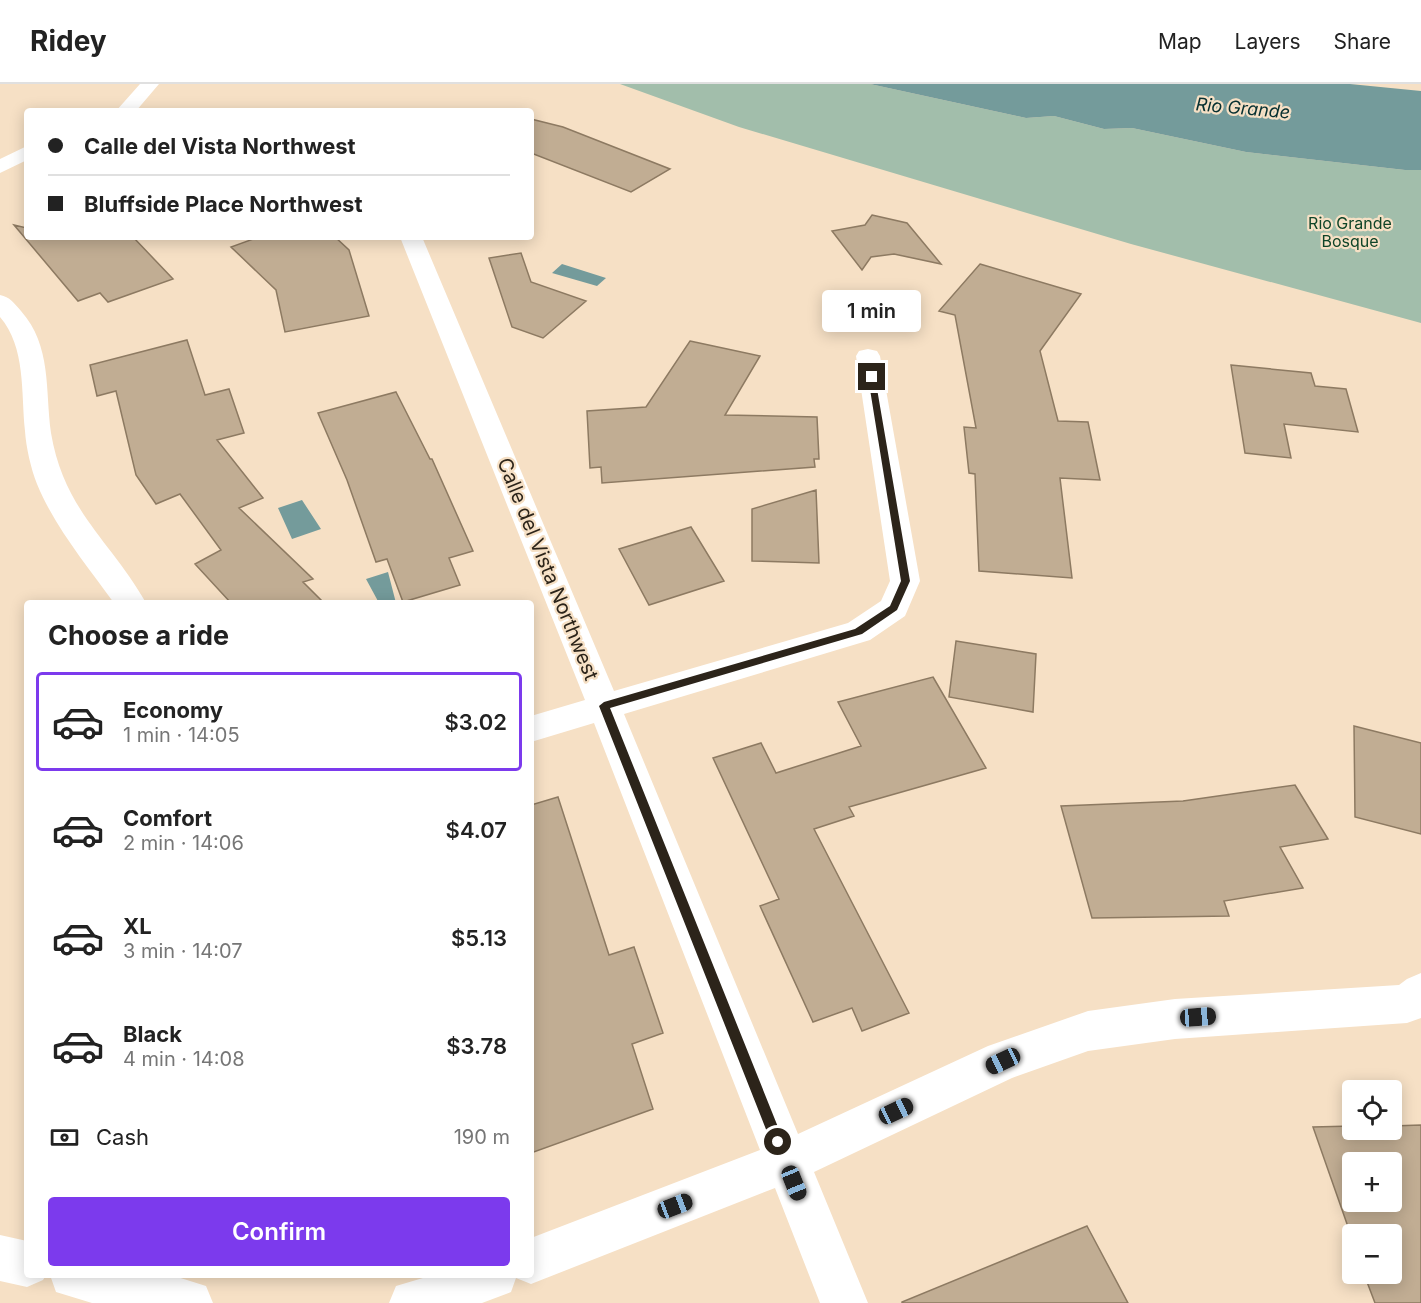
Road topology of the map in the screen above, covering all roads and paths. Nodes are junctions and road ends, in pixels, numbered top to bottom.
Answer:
1 (150, 84) edge
2 (129, 108) edge
3 (24, 154) edge
4 (0, 167) edge
5 (412, 240) edge
6 (0, 302) edge
7 (868, 356) dead end
8 (129, 600) edge
9 (604, 706) junction
10 (534, 728) edge
11 (1421, 992) edge
12 (786, 1162) junction
13 (0, 1258) edge
14 (534, 1260) edge
15 (24, 1263) edge
16 (85, 1278) edge
17 (486, 1278) edge
18 (189, 1303) edge
19 (413, 1303) edge
20 (844, 1303) edge

1 - 2 street
3 - 4 street
5 - 9 street, Calle del Vista Northwest
6 - 8 street
7 - 9 street
9 - 10 street
9 - 12 street, Calle del Vista Northwest
11 - 12 street
12 - 14 street
12 - 20 street, Calle del Vista Northwest
13 - 15 street
16 - 18 street
17 - 19 street

